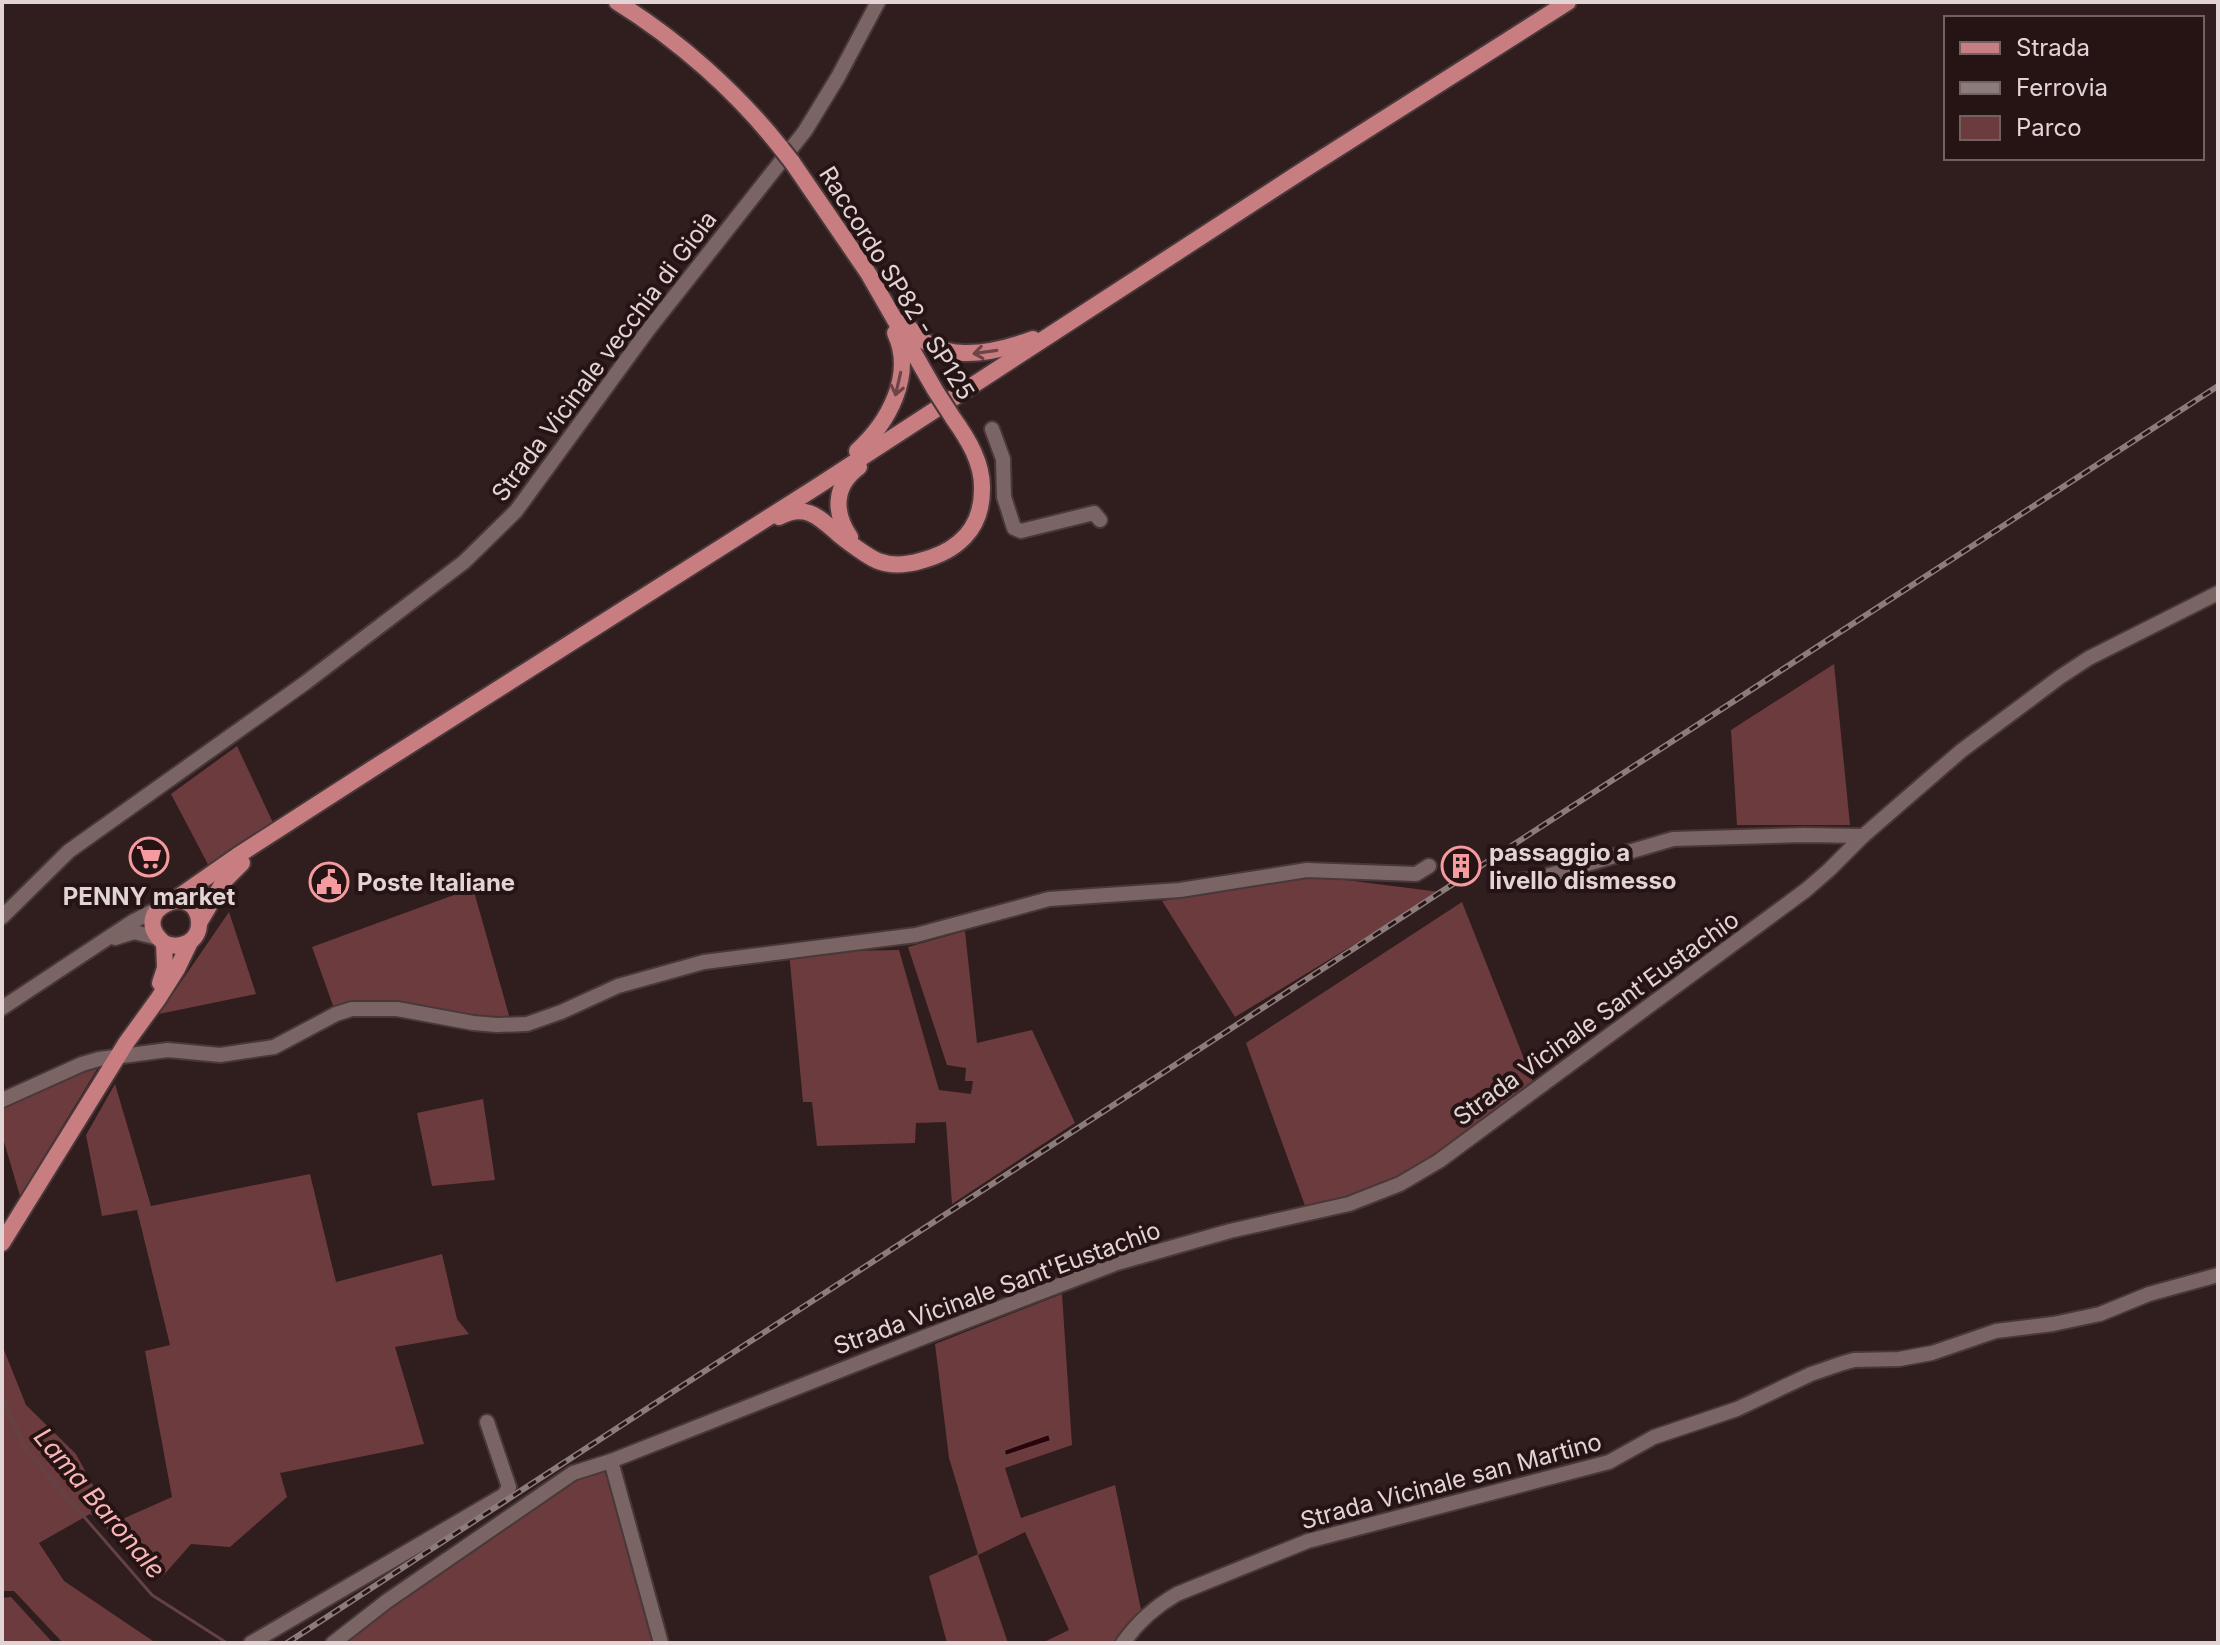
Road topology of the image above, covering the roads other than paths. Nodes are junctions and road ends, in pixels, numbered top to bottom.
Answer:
1 (617, 2) edge
2 (878, 2) edge
3 (1568, 2) edge
4 (874, 283) junction
5 (1059, 329) junction
6 (917, 421) junction
7 (992, 429) dead end
8 (818, 486) junction
9 (1100, 520) dead end
10 (732, 539) junction
11 (855, 545) junction
12 (2218, 593) edge
13 (299, 816) junction
14 (1863, 836) junction
15 (1429, 866) dead end
16 (1504, 882) dead end
17 (166, 904) junction
18 (2, 917) edge
19 (199, 923) junction
20 (161, 941) junction
21 (190, 942) junction
22 (99, 944) junction
23 (2, 1008) edge
24 (122, 1050) junction
25 (2, 1100) edge
26 (2, 1243) edge
27 (2218, 1275) edge
28 (487, 1422) dead end
29 (611, 1461) junction
30 (251, 1643) edge
31 (333, 1643) edge
32 (661, 1643) edge
33 (1123, 1643) edge

1 - 4 main road, Raccordo SP82 - SP125, bridge
2 - 18 street, Strada Vicinale vecchia di Gioia
3 - 5 main road
5 -> 4 main road
4 -> 8 main road
4 - 11 main road, Raccordo SP82 - SP125, bridge
5 - 6 main road
6 - 8 main road
6 - 11 main road
7 - 9 street
8 - 10 main road
10 - 11 main road, Raccordo SP82 - SP125
10 - 13 main road
12 - 14 street, Strada Vicinale Sant'Eustachio
13 - 17 main road
13 - 19 main road
14 - 16 street
14 - 29 street, Strada Vicinale Sant'Eustachio
15 - 24 street
17 - 19 main road
17 - 20 main road
17 - 22 street
19 - 21 main road
20 - 21 main road
20 - 22 street
20 - 24 main road
21 - 24 main road
22 - 23 street
24 - 25 street
24 - 26 main road
27 - 33 street, Strada Vicinale san Martino
28 - 30 street
29 - 31 street, Strada Vicinale Sant'Eustachio
29 - 32 street

